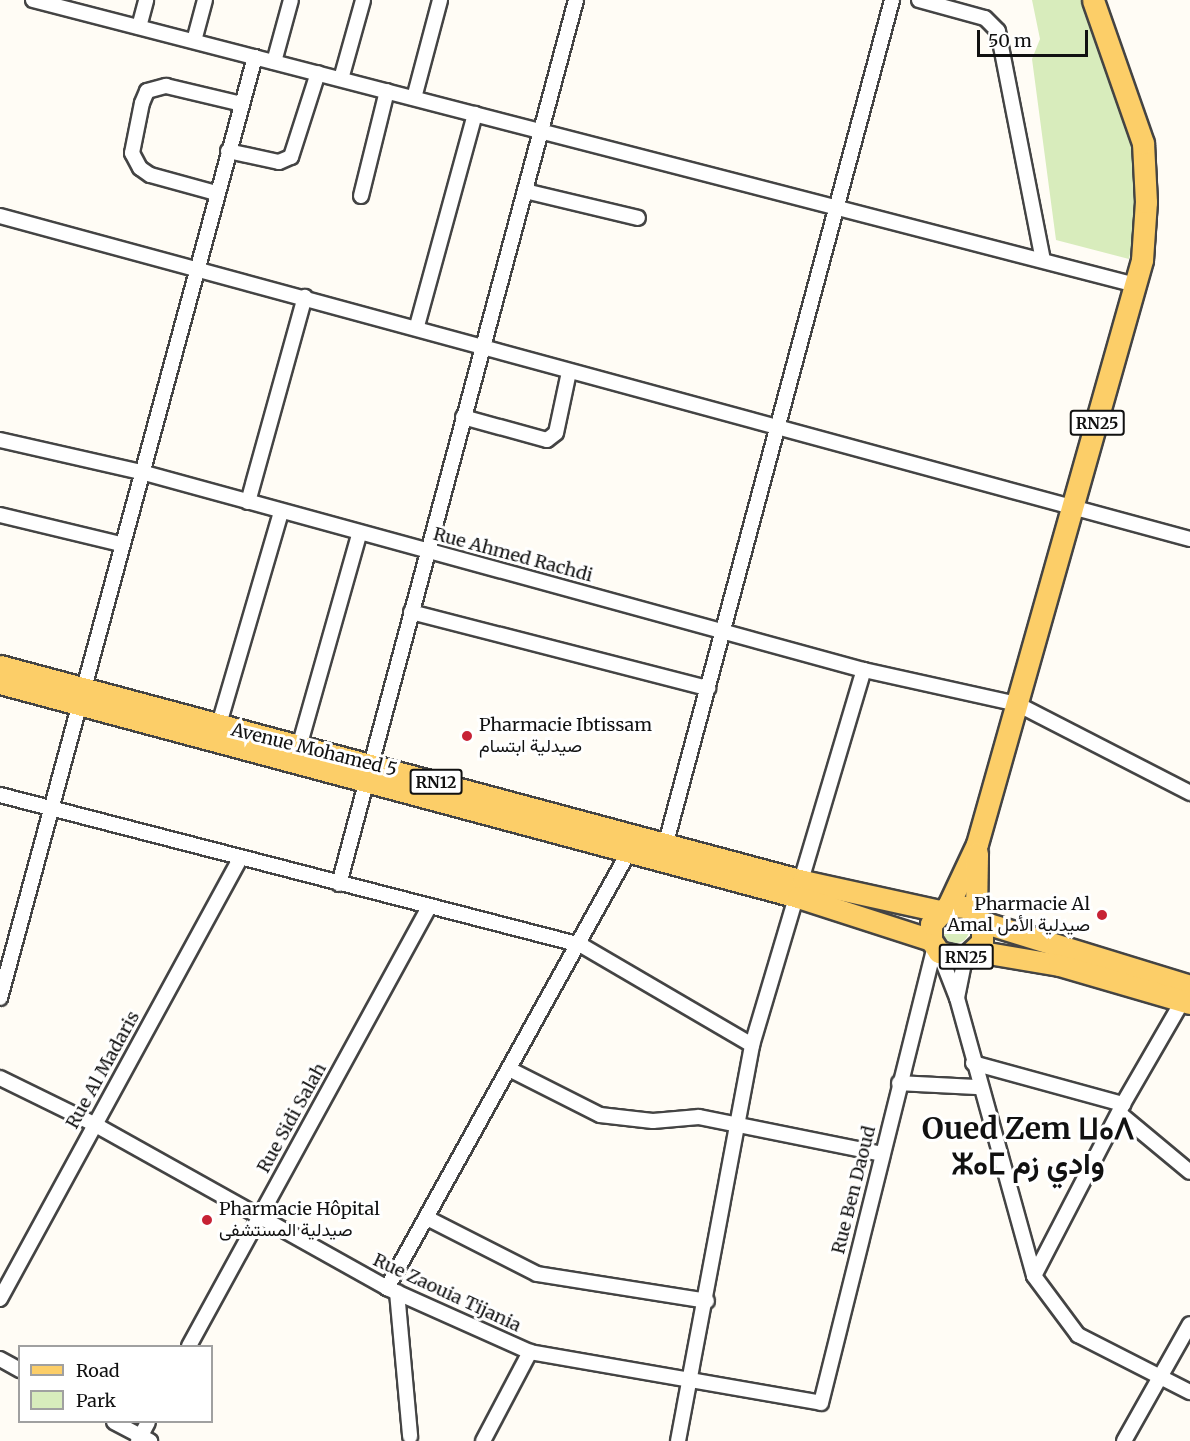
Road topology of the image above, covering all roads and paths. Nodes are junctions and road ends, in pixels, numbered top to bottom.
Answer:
1 (33, 0) edge
2 (146, 0) edge
3 (205, 0) edge
4 (291, 0) edge
5 (363, 0) edge
6 (440, 0) edge
7 (576, 0) edge
8 (892, 0) edge
9 (919, 0) edge
10 (1093, 0) edge
11 (74, 5) edge
12 (139, 27) junction
13 (194, 41) junction
14 (255, 57) junction
15 (274, 62) junction
16 (318, 73) junction
17 (341, 79) junction
18 (387, 91) junction
19 (414, 98) junction
20 (242, 104) junction
21 (475, 114) junction
22 (541, 131) junction
23 (228, 151) junction
24 (525, 191) junction
25 (216, 193) junction
26 (361, 196) dead end
27 (833, 206) junction
28 (0, 216) edge
29 (638, 218) dead end
30 (1043, 260) junction
31 (194, 268) junction
32 (1136, 285) junction
33 (305, 297) junction
34 (417, 326) junction
35 (481, 349) junction
36 (570, 372) junction
37 (463, 417) junction
38 (779, 427) junction
39 (0, 440) edge
40 (141, 472) junction
41 (248, 502) junction
42 (1074, 507) junction
43 (282, 512) junction
44 (0, 515) edge
45 (360, 532) junction
46 (1190, 539) edge
47 (121, 544) junction
48 (428, 552) junction
49 (411, 612) junction
50 (726, 630) junction
51 (0, 666) edge
52 (864, 670) junction
53 (0, 682) edge
54 (708, 688) junction
55 (82, 695) junction
56 (1017, 704) junction
57 (216, 734) junction
58 (299, 747) junction
59 (371, 772) junction
60 (1190, 793) edge
61 (0, 795) edge
62 (50, 809) junction
63 (633, 844) junction
64 (977, 844) junction
65 (663, 852) junction
66 (240, 859) junction
67 (339, 884) junction
68 (800, 889) junction
69 (429, 907) junction
70 (944, 909) junction
71 (979, 917) junction
72 (580, 945) junction
73 (935, 946) junction
74 (971, 954) junction
75 (1061, 957) junction
76 (1188, 995) edge
77 (0, 998) edge
78 (957, 998) junction
79 (752, 1045) junction
80 (973, 1063) junction
81 (509, 1069) junction
82 (0, 1078) edge
83 (899, 1083) junction
84 (979, 1087) junction
85 (1121, 1108) junction
86 (736, 1123) junction
87 (94, 1124) junction
88 (882, 1154) junction
89 (1190, 1172) edge
90 (427, 1218) junction
91 (257, 1219) junction
92 (1034, 1276) junction
93 (392, 1290) junction
94 (0, 1299) edge
95 (707, 1301) junction
96 (1190, 1324) edge
97 (190, 1345) edge
98 (530, 1352) junction
99 (0, 1359) edge
100 (18, 1369) edge
101 (1161, 1377) junction
102 (688, 1379) junction
103 (1190, 1392) edge
104 (780, 1397) joint
105 (116, 1423) edge
106 (148, 1423) edge
107 (143, 1439) edge
108 (409, 1440) edge
109 (483, 1441) edge
110 (678, 1441) edge
111 (1125, 1441) edge

1 - 11 street
2 - 12 street
3 - 13 street
4 - 15 street
5 - 17 street
6 - 19 street
7 - 22 street
8 - 27 street
9 - 30 street
10 - 32 main road, RN25
11 - 12 street
12 - 13 street
13 - 14 street
14 - 15 street
14 - 20 street
15 - 16 street
16 - 17 street
16 - 23 street
17 - 18 street
18 - 19 street
18 - 26 street
19 - 21 street
20 - 23 street
20 - 25 street
21 - 22 street
21 - 34 street
22 - 24 street
22 - 27 street
23 - 25 street
24 - 29 street
24 - 35 street
25 - 31 street
27 - 30 street
27 - 38 street
28 - 31 street
30 - 32 street
31 - 33 street
31 - 40 street
32 - 42 main road, RN25
33 - 34 street
33 - 41 street
34 - 35 street
35 - 36 street
35 - 37 street
36 - 37 street
36 - 38 street
37 - 48 street
38 - 42 street
38 - 50 street
39 - 40 street, Rue Ahmed Rachdi
40 - 41 street, Rue Ahmed Rachdi
40 - 47 street
41 - 43 street, Rue Ahmed Rachdi
42 - 46 street
42 - 56 main road, RN25
43 - 45 street, Rue Ahmed Rachdi
43 - 57 street
44 - 47 street
45 - 48 street, Rue Ahmed Rachdi
45 - 58 street
47 - 55 street
48 - 49 street
48 - 50 street, Rue Ahmed Rachdi
49 - 54 street
49 - 59 street
50 - 52 street, Rue Ahmed Rachdi
50 - 54 street
51 - 55 main road, Avenue Mohamed 5 / RN12
52 - 56 street, Rue Ahmed Rachdi
52 - 68 street
53 - 55 main road, Avenue Mohamed 5 / RN12
54 - 65 street
55 - 57 main road, Avenue Mohamed 5 / RN12
55 - 62 street
56 - 60 street, Rue Ahmed Rachdi
56 - 64 main road, RN25
57 - 58 main road, Avenue Mohamed 5 / RN12
57 - 59 main road, Avenue Mohamed 5 / RN12
58 - 59 main road, Avenue Mohamed 5 / RN12
59 - 63 main road, Avenue Mohamed 5 / RN12
59 - 67 street
61 - 62 street
62 - 66 street
62 - 77 street
63 - 65 main road, Avenue Mohamed 5 / RN12
63 - 72 street
64 - 70 main road, RN25
64 - 71 main road, RN25
65 - 68 main road, Avenue Mohamed 5 / RN12
66 - 67 street
66 - 87 street, Rue Al Madaris
67 - 69 street
68 - 70 main road, Avenue Mohamed 5 / RN12
68 - 73 main road, Avenue Mohamed 5 / RN12
68 - 79 street
69 - 72 street
69 - 91 street, Rue Sidi Salah
70 - 71 main road, RN25
70 - 73 main road, RN25
71 - 74 main road, RN25
71 - 75 main road, RN25
72 - 79 street
72 - 81 street
73 - 74 main road, RN25
73 - 78 street
73 - 83 street, Rue Ben Daoud
74 - 75 main road, RN25
74 - 78 street
75 - 76 main road, RN25
76 - 85 street
78 - 80 street
79 - 86 street
80 - 84 street
80 - 85 street
81 - 86 street
81 - 90 street
82 - 87 street, Rue Zaouia Tijania
83 - 84 street
83 - 88 street, Rue Ben Daoud
84 - 92 street
85 - 89 street
85 - 92 street
86 - 88 street
86 - 95 street
87 - 91 street, Rue Zaouia Tijania
87 - 94 street, Rue Al Madaris
88 - 104 street, Rue Ben Daoud
90 - 93 street
90 - 95 street
91 - 93 street, Rue Zaouia Tijania
91 - 97 street, Rue Sidi Salah
92 - 101 street
93 - 98 street, Rue Zaouia Tijania
93 - 108 street
95 - 102 street
96 - 101 street
98 - 102 street, Rue Zaouia Tijania
98 - 109 street
99 - 100 street
101 - 103 street
101 - 111 street
102 - 104 street, Rue Zaouia Tijania
102 - 110 street
105 - 107 street
106 - 107 street

